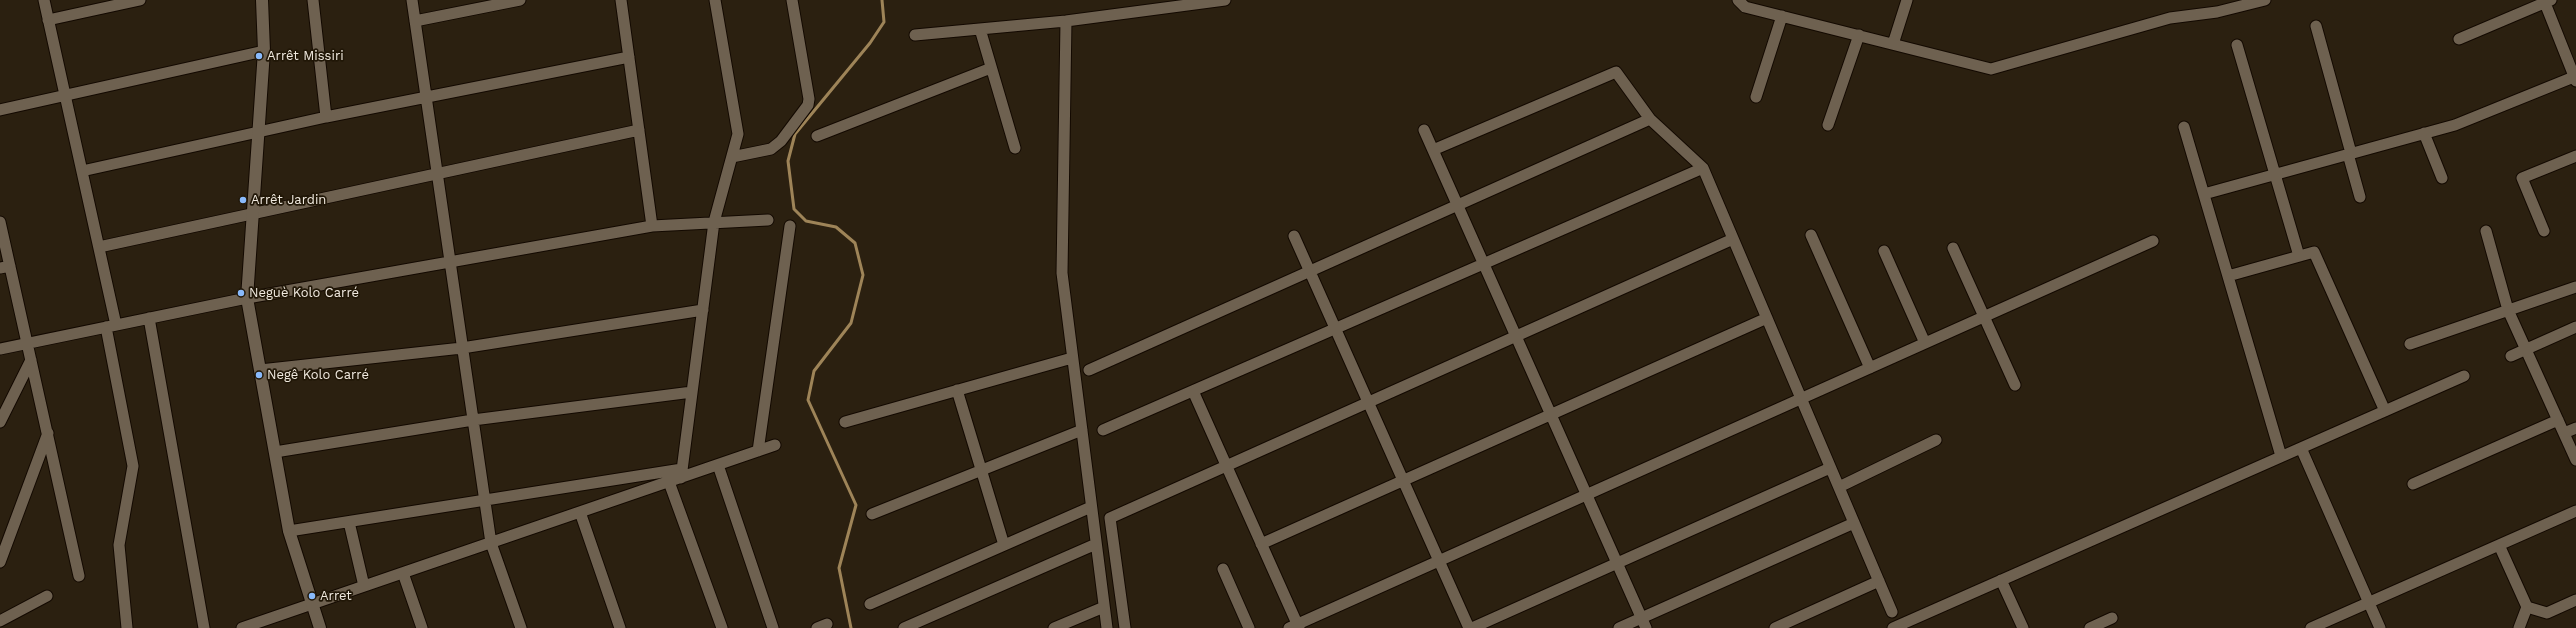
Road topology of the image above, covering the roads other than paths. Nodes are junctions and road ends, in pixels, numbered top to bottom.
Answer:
1 (44, 0) edge
2 (140, 0) edge
3 (262, 0) edge
4 (313, 0) edge
5 (412, 0) edge
6 (520, 0) edge
7 (621, 0) edge
8 (715, 0) edge
9 (792, 0) edge
10 (1225, 0) edge
11 (1738, 0) edge
12 (1907, 0) edge
13 (2264, 0) edge
14 (2548, 1) edge
15 (1782, 16) junction
16 (48, 20) junction
17 (415, 21) junction
18 (1066, 21) junction
19 (2316, 26) dead end
20 (980, 29) junction
21 (915, 35) dead end
22 (1859, 36) junction
23 (2459, 39) dead end
24 (1893, 44) junction
25 (2237, 45) dead end
26 (264, 51) junction
27 (629, 57) junction
28 (991, 68) junction
29 (2575, 77) edge
30 (65, 95) junction
31 (1756, 97) dead end
32 (426, 98) junction
33 (0, 110) edge
34 (326, 117) junction
35 (1650, 119) junction
36 (1828, 125) dead end
37 (2184, 127) dead end
38 (639, 130) junction
39 (1424, 130) dead end
40 (258, 132) junction
41 (2424, 133) junction
42 (817, 136) dead end
43 (1015, 148) dead end
44 (1433, 150) junction
45 (2349, 154) junction
46 (2576, 156) edge
47 (732, 157) junction
48 (1703, 168) junction
49 (82, 171) junction
50 (437, 173) junction
51 (2275, 175) junction
52 (2442, 178) dead end
53 (2204, 194) junction
54 (2360, 197) dead end
55 (1458, 205) junction
56 (253, 213) junction
57 (768, 220) dead end
58 (0, 222) edge
59 (714, 222) junction
60 (652, 226) junction
61 (790, 226) dead end
62 (2486, 231) dead end
63 (2544, 232) dead end
64 (1811, 235) dead end
65 (1294, 236) dead end
66 (1733, 239) junction
67 (2153, 241) dead end
68 (99, 247) junction
69 (1953, 248) dead end
70 (1884, 251) dead end
71 (2298, 256) junction
72 (450, 262) junction
73 (1484, 263) junction
74 (5, 267) edge
75 (1310, 271) junction
76 (2228, 276) junction
77 (2576, 287) edge
78 (247, 298) junction
79 (703, 310) junction
80 (2508, 310) junction
81 (1984, 317) junction
82 (149, 318) junction
83 (1767, 318) junction
84 (111, 326) junction
85 (2576, 327) edge
86 (1335, 328) junction
87 (1516, 336) junction
88 (1925, 343) junction
89 (27, 344) junction
90 (2410, 344) dead end
91 (462, 348) junction
92 (0, 349) edge
93 (2526, 350) junction
94 (2511, 356) dead end
95 (1072, 358) junction
96 (31, 360) junction
97 (1870, 368) junction
98 (260, 370) junction
99 (1089, 370) dead end
100 (2464, 376) dead end
101 (2015, 385) dead end
102 (957, 390) junction
103 (1193, 391) junction
104 (692, 392) junction
105 (1801, 399) junction
106 (1368, 402) junction
107 (2385, 411) junction
108 (1551, 414) junction
109 (473, 420) junction
110 (2558, 420) junction
111 (0, 422) edge
112 (845, 422) dead end
113 (2576, 428) edge
114 (1082, 430) junction
115 (1103, 430) dead end
116 (48, 432) junction
117 (2564, 433) junction
118 (1936, 440) dead end
119 (776, 445) dead end
120 (2300, 448) junction
121 (758, 451) junction
122 (275, 452) junction
123 (2281, 456) junction
124 (2576, 460) edge
125 (718, 465) junction
126 (1226, 466) junction
127 (1830, 468) junction
128 (981, 470) junction
129 (682, 474) junction
130 (1403, 481) junction
131 (669, 482) junction
132 (2413, 484) dead end
133 (1839, 487) junction
134 (1587, 494) junction
135 (484, 500) junction
136 (1091, 507) junction
137 (2576, 511) edge
138 (580, 512) junction
139 (872, 514) dead end
140 (349, 522) junction
141 (1854, 523) junction
142 (289, 531) junction
143 (491, 543) junction
144 (1096, 544) junction
145 (1261, 544) junction
146 (1004, 545) junction
147 (2499, 545) junction
148 (1439, 561) junction
149 (0, 562) edge
150 (1618, 563) junction
151 (1223, 569) dead end
152 (403, 573) junction
153 (79, 576) dead end
154 (2001, 580) junction
155 (1879, 581) junction
156 (364, 586) junction
157 (47, 596) dead end
158 (2576, 600) edge
159 (2369, 602) junction
160 (312, 604) junction
161 (870, 604) dead end
162 (2527, 606) junction
163 (1104, 607) junction
164 (1892, 612) dead end
165 (2112, 618) dead end
166 (0, 621) edge
167 (1644, 623) edge
168 (2332, 624) edge
169 (1295, 627) edge
170 (127, 628) edge
171 (204, 628) edge
172 (242, 628) edge
173 (320, 628) edge
174 (422, 628) edge
175 (521, 628) edge
176 (620, 628) edge
177 (722, 628) edge
178 (773, 628) edge
179 (904, 628) edge
180 (1054, 628) edge
181 (1107, 628) edge
182 (1125, 628) edge
183 (1249, 628) edge
184 (1471, 628) edge
185 (1619, 628) edge
186 (1775, 628) edge
187 (1894, 628) edge
188 (2023, 628) edge
189 (2090, 628) edge
190 (2311, 628) edge
191 (2380, 628) edge
192 (2519, 628) edge

1 - 16 street
2 - 16 street
3 - 26 street
4 - 34 street
5 - 17 street
6 - 17 street
7 - 27 street
8 - 47 street
9 - 47 street
10 - 18 street
11 - 15 street
12 - 24 street
13 - 24 street
14 - 23 street
14 - 29 street
15 - 22 street
15 - 31 street
16 - 30 street
17 - 32 street
18 - 20 street
18 - 95 street
19 - 45 street
20 - 21 street
20 - 28 street
22 - 24 street
22 - 36 street
25 - 51 street
26 - 30 street
26 - 40 street
27 - 32 street
27 - 38 street
28 - 42 street
28 - 43 street
29 - 41 street
30 - 33 street
30 - 49 street
32 - 34 street
32 - 50 street
34 - 40 street
35 - 44 street
35 - 48 street
35 - 55 street
37 - 53 street
38 - 50 street
38 - 60 street
39 - 44 street
40 - 49 street
40 - 56 street
41 - 45 street
41 - 52 street
44 - 55 street
45 - 51 street
45 - 54 street
46 - 63 street
47 - 59 street
48 - 66 street
48 - 73 street
49 - 68 street
50 - 56 street
50 - 72 street
51 - 53 street
51 - 71 street
53 - 76 street
55 - 73 street
55 - 75 street
56 - 68 street
56 - 78 street
57 - 59 street
58 - 74 street
59 - 60 street
59 - 79 street
60 - 72 street
61 - 121 street
62 - 80 street
64 - 97 street
65 - 75 street
66 - 83 street
66 - 87 street
67 - 81 street
68 - 84 street
69 - 81 street
70 - 88 street
71 - 76 street
71 - 107 street
72 - 78 street
72 - 91 street
73 - 86 street
73 - 87 street
74 - 89 street
75 - 86 street
75 - 99 street
76 - 123 street
77 - 80 street
78 - 82 street
78 - 98 street
79 - 91 street
79 - 104 street
80 - 90 street
80 - 93 street
81 - 88 street
81 - 101 street
82 - 84 street
82 - 171 street
83 - 105 street
83 - 108 street
84 - 89 street
84 - 170 street
85 - 93 street
86 - 103 street
86 - 106 street
87 - 106 street
87 - 108 street
88 - 97 street
89 - 92 street
89 - 96 street
91 - 98 street
91 - 109 street
93 - 94 street
93 - 110 street
95 - 102 street
95 - 114 street
96 - 111 street
96 - 116 street
97 - 105 street
98 - 122 street
100 - 107 street
102 - 112 street
102 - 128 street
103 - 115 street
103 - 126 street
104 - 109 street
104 - 129 street
105 - 127 street
105 - 134 street
106 - 126 street
106 - 130 street
107 - 120 street
108 - 130 street
108 - 134 street
109 - 122 street
109 - 135 street
110 - 117 street
110 - 132 street
113 - 117 street
114 - 128 street
114 - 136 street
116 - 149 street
116 - 153 street
117 - 124 street
118 - 133 street
119 - 121 street
120 - 123 street
120 - 159 street
121 - 125 street
122 - 142 street
123 - 154 street
125 - 129 street
125 - 178 street
126 - 145 street
126 - 182 street
127 - 133 street
127 - 150 street
128 - 139 street
128 - 146 street
129 - 131 street
129 - 135 street
130 - 145 street
130 - 148 street
131 - 138 street
131 - 177 street
133 - 141 street
134 - 148 street
134 - 150 street
135 - 140 street
135 - 143 street
136 - 144 street
136 - 146 street
137 - 147 street
138 - 143 street
138 - 176 street
140 - 142 street
140 - 156 street
141 - 155 street
141 - 167 street
142 - 160 street
143 - 152 street
143 - 175 street
144 - 163 street
144 - 179 street
145 - 169 street
146 - 161 street
147 - 159 street
147 - 162 street
148 - 169 street
148 - 184 street
150 - 167 street
150 - 184 street
151 - 183 street
152 - 156 street
152 - 174 street
154 - 187 street
154 - 188 street
155 - 164 street
155 - 186 street
156 - 160 street
157 - 166 street
158 - 162 street
159 - 168 street
159 - 191 street
160 - 172 street
160 - 173 street
162 - 192 street
163 - 180 street
163 - 181 street
165 - 189 street
167 - 185 street
168 - 190 street

